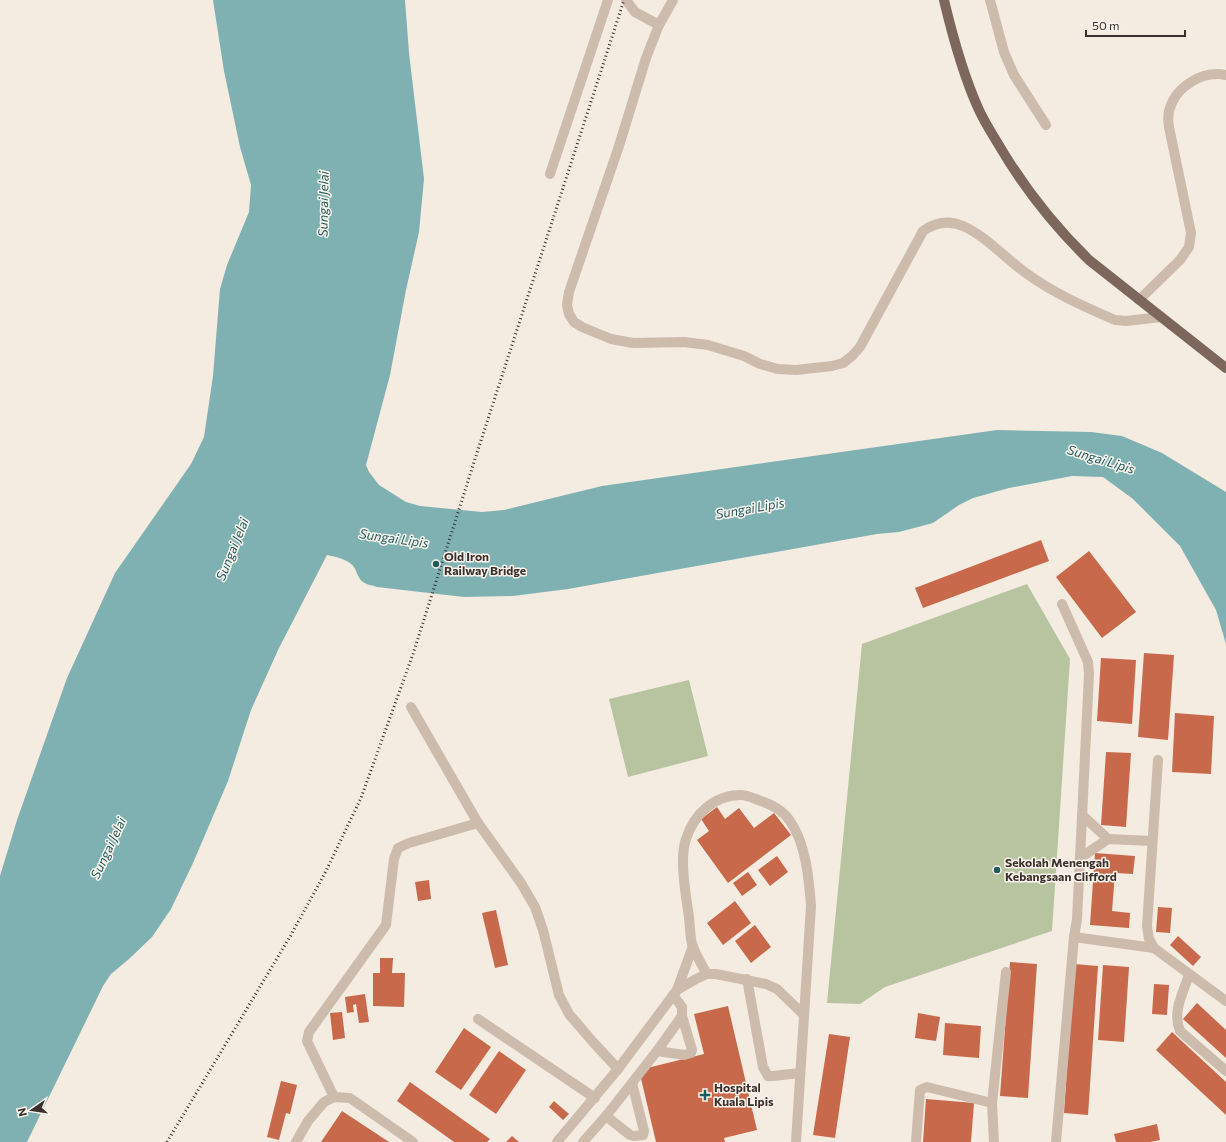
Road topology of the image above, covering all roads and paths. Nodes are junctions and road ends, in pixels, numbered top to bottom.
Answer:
1 (608, 0) edge
2 (626, 0) edge
3 (673, 0) edge
4 (944, 0) edge
5 (990, 0) edge
6 (659, 25) junction
7 (1226, 75) edge
8 (1046, 125) dead end
9 (550, 174) dead end
10 (1138, 300) junction
11 (1161, 317) junction
12 (1226, 368) edge
13 (1062, 604) dead end
14 (411, 707) dead end
15 (1158, 760) dead end
16 (1082, 815) junction
17 (478, 823) junction
18 (1108, 839) junction
19 (1152, 841) junction
20 (1080, 858) junction
21 (1074, 937) junction
22 (693, 946) junction
23 (1154, 948) junction
24 (1006, 972) dead end
25 (707, 974) junction
26 (1189, 975) junction
27 (747, 979) junction
28 (675, 993) junction
29 (1226, 1001) edge
30 (804, 1015) junction
31 (682, 1016) junction
32 (478, 1019) dead end
33 (657, 1051) junction
34 (618, 1069) junction
35 (1226, 1071) edge
36 (800, 1073) junction
37 (632, 1083) junction
38 (334, 1097) junction
39 (595, 1098) junction
40 (992, 1103) junction
41 (606, 1116) junction
42 (296, 1142) edge
43 (413, 1142) edge
44 (557, 1142) edge
45 (583, 1142) edge
46 (796, 1142) edge
47 (916, 1142) edge
48 (994, 1142) edge
49 (1056, 1142) edge

1 - 9 street
2 - 6 street
3 - 6 street
4 - 10 main road
5 - 8 street
6 - 11 street
7 - 10 street
10 - 11 main road
11 - 12 main road
13 - 16 street
14 - 17 street
15 - 19 street
16 - 18 street
16 - 20 street
17 - 34 street
17 - 38 street
18 - 19 street
18 - 20 street
19 - 23 street
20 - 21 street
21 - 23 street
21 - 49 street
22 - 25 street
22 - 28 street
22 - 30 street
23 - 26 street
24 - 40 street
25 - 27 street
25 - 28 street
26 - 29 street
26 - 35 street
27 - 30 street
27 - 36 street
28 - 31 street
28 - 34 street
30 - 36 street
31 - 33 street
31 - 33 street
32 - 39 street
33 - 37 street
34 - 39 street
36 - 46 street
37 - 41 street
37 - 41 street
38 - 42 street
38 - 43 street
39 - 44 street
40 - 47 street
40 - 48 street
41 - 45 street

